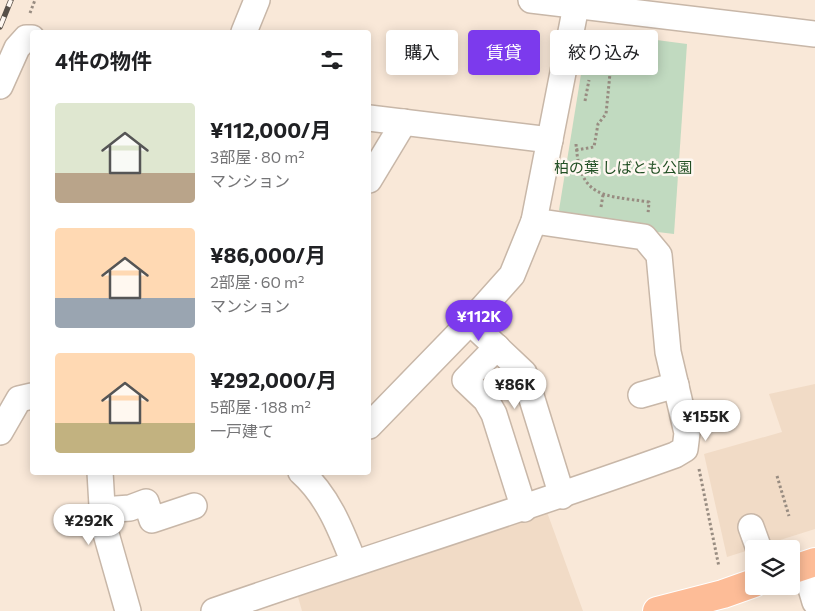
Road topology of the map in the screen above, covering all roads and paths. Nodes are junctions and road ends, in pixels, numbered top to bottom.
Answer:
1 (257, 0) edge
2 (531, 0) edge
3 (576, 6) junction
4 (665, 7) edge
5 (245, 30) edge
6 (815, 34) edge
7 (30, 38) edge
8 (610, 75) edge
9 (589, 78) dead end
10 (0, 86) edge
11 (584, 106) dead end
12 (371, 118) edge
13 (404, 122) junction
14 (550, 140) junction
15 (575, 141) dead end
16 (576, 150) junction
17 (371, 177) edge
18 (534, 221) junction
19 (644, 237) junction
20 (470, 322) junction
21 (497, 347) junction
22 (676, 384) junction
23 (641, 395) dead end
24 (30, 396) edge
25 (371, 424) edge
26 (0, 432) edge
27 (685, 449) junction
28 (100, 475) edge
29 (312, 476) edge
30 (777, 476) dead end
31 (562, 496) junction
32 (194, 506) dead end
33 (524, 508) junction
34 (102, 510) junction
35 (789, 516) dead end
36 (354, 563) junction
37 (803, 566) edge
38 (719, 567) dead end
39 (745, 586) edge
40 (815, 602) edge
41 (128, 611) edge
42 (214, 611) edge
43 (657, 611) edge

1 - 5 street
2 - 3 street
3 - 4 street
3 - 14 street
4 - 6 street
7 - 10 street
8 - 16 path
9 - 11 path
12 - 13 street
13 - 14 street
13 - 17 street
14 - 18 street
15 - 16 path
16 - 19 path
18 - 19 street
18 - 20 street
19 - 22 street
20 - 21 street
20 - 25 street
21 - 31 street
21 - 33 street
22 - 23 street
22 - 27 street
24 - 26 street
27 - 31 street
27 - 38 path
28 - 34 street
29 - 36 street
30 - 35 path
31 - 33 street
32 - 34 street
33 - 36 street
34 - 41 street
36 - 42 street
37 - 40 street
39 - 43 main road

